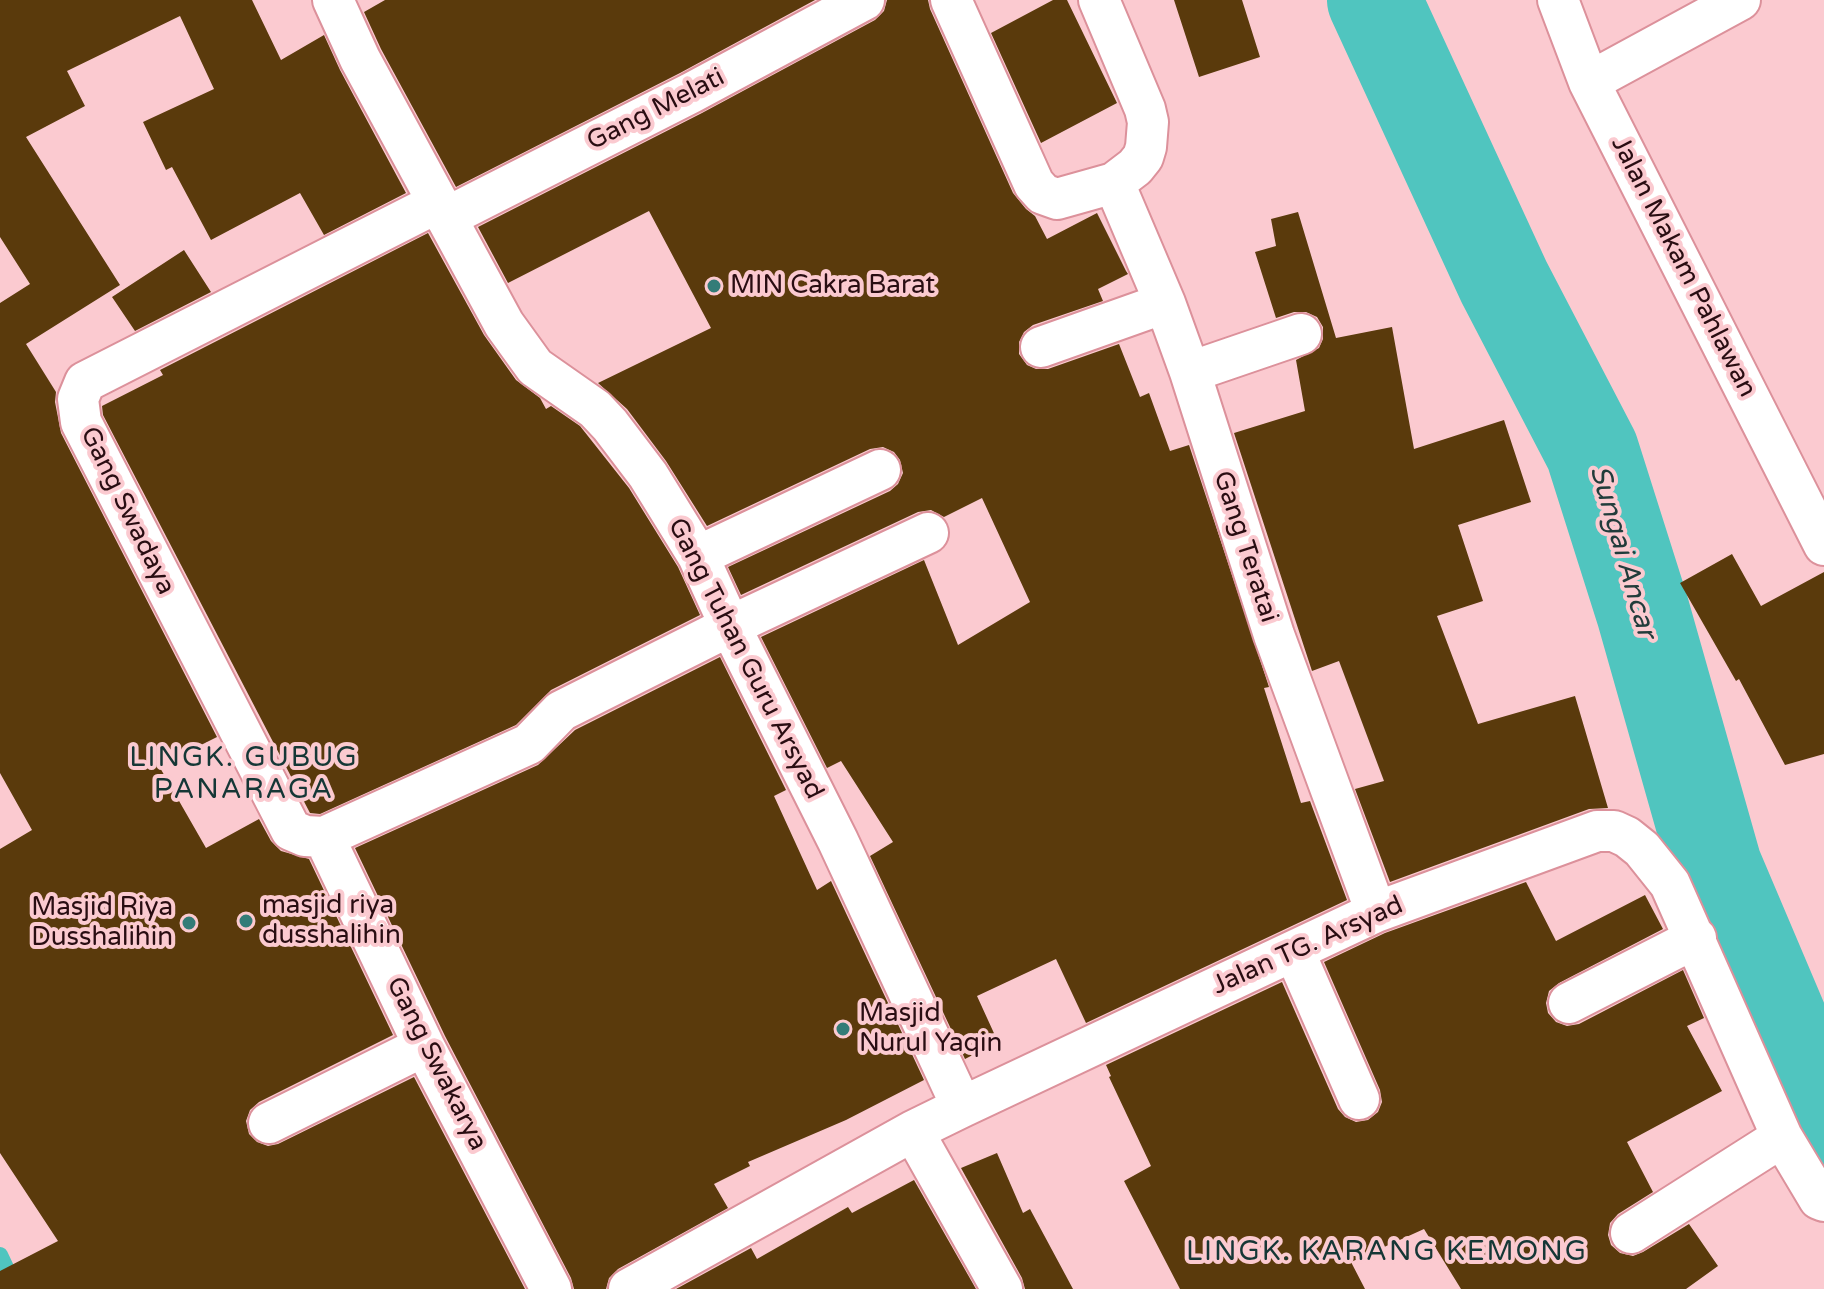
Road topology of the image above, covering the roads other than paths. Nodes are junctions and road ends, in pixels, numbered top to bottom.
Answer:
1 (333, 0) edge
2 (864, 0) edge
3 (951, 0) edge
4 (1099, 0) edge
5 (1558, 0) edge
6 (1740, 0) edge
7 (1589, 82) junction
8 (1114, 183) junction
9 (442, 210) junction
10 (1165, 303) junction
11 (1301, 334) dead end
12 (1041, 347) dead end
13 (1190, 372) junction
14 (880, 470) dead end
15 (928, 533) dead end
16 (1822, 533) edge
17 (698, 556) junction
18 (730, 626) junction
19 (324, 837) junction
20 (1376, 912) junction
21 (1696, 938) junction
22 (1294, 951) junction
23 (1569, 1003) dead end
24 (424, 1046) junction
25 (1359, 1099) dead end
26 (962, 1107) junction
27 (269, 1123) dead end
28 (913, 1131) junction
29 (1782, 1137) junction
30 (1824, 1201) edge
31 (1631, 1233) dead end
32 (551, 1289) edge
33 (629, 1289) edge
34 (1002, 1289) edge

1 - 9 street, Gang Tuhan Guru Arsyad
2 - 9 street, Gang Melati
3 - 8 street
4 - 8 street
5 - 7 street, Jalan Makam Pahlawan
6 - 7 street
7 - 16 street, Jalan Makam Pahlawan
8 - 10 street, Gang Teratai
9 - 17 street, Gang Tuhan Guru Arsyad
9 - 19 street, Gang Swadaya
10 - 12 street
10 - 13 street, Gang Teratai
11 - 13 street
13 - 20 street, Gang Teratai
14 - 17 street
15 - 18 street
17 - 18 street, Gang Tuhan Guru Arsyad
18 - 19 street
18 - 26 street, Gang Tuhan Guru Arsyad
19 - 24 street, Gang Swakarya
20 - 21 street, Jalan TG. Arsyad
20 - 22 street, Jalan TG. Arsyad
21 - 23 street
21 - 29 street, Jalan TG. Arsyad
22 - 25 street
22 - 26 street, Jalan TG. Arsyad
24 - 27 street
24 - 32 street, Gang Swakarya
26 - 28 street, Jalan TG. Arsyad
28 - 33 street, Jalan TG. Arsyad
28 - 34 street
29 - 30 street, Jalan TG. Arsyad
29 - 31 street

